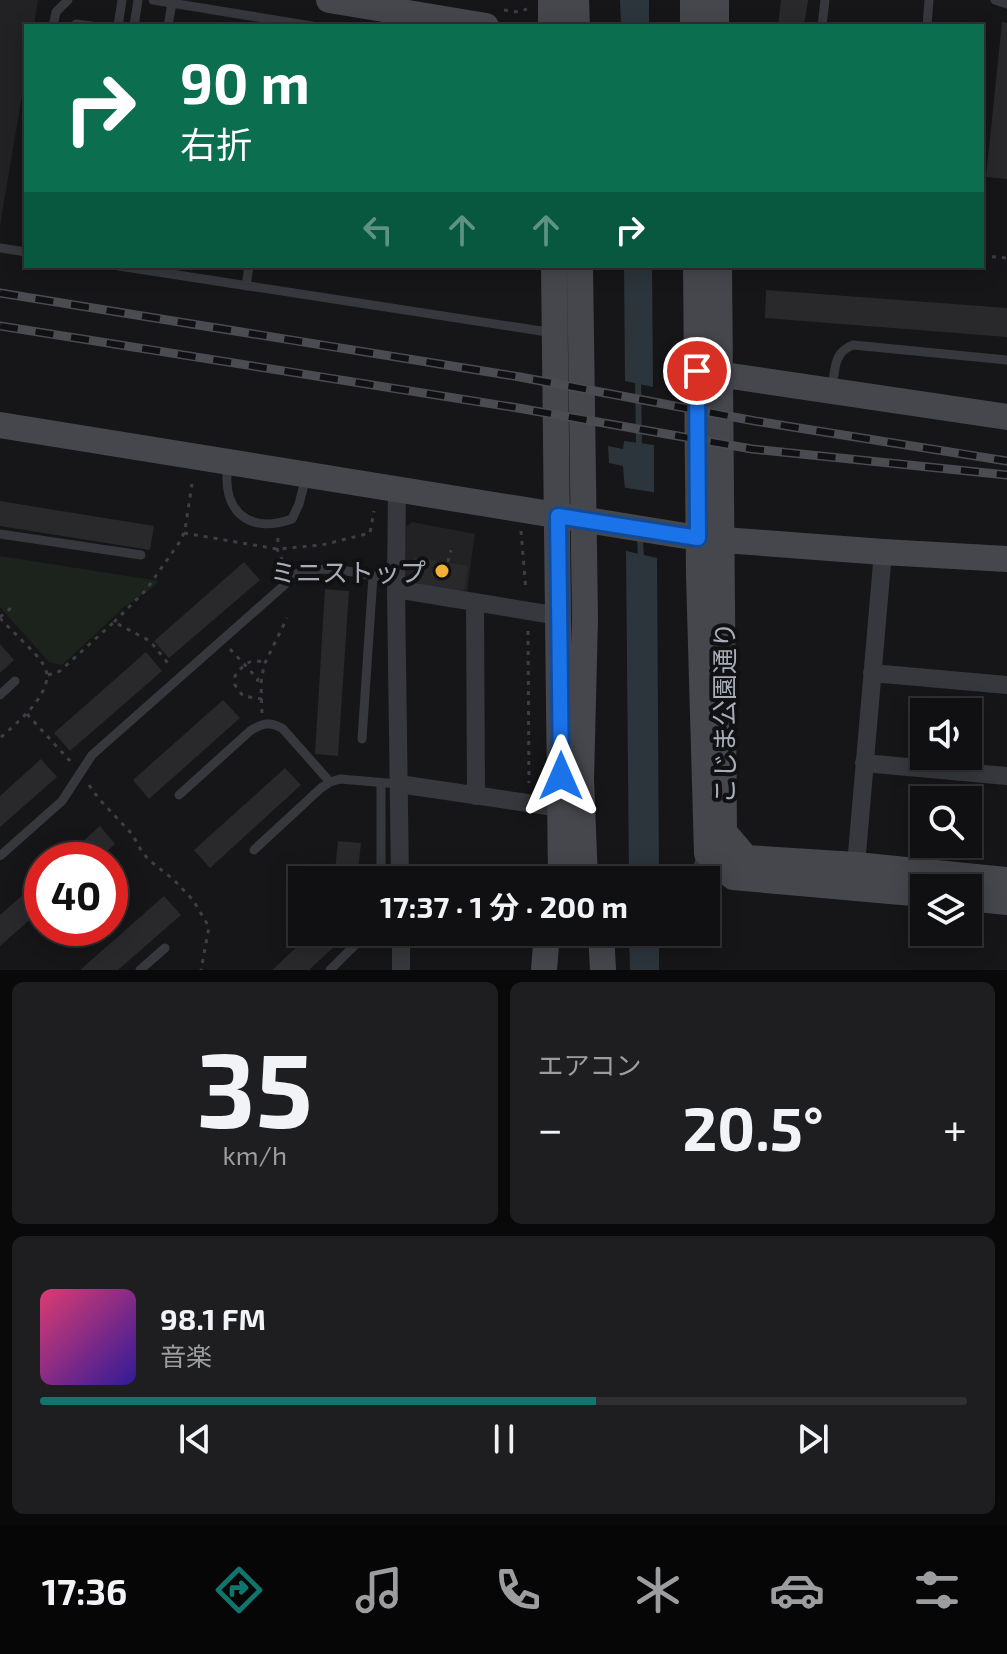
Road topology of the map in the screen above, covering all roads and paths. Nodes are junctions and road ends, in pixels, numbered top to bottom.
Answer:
1 (68, 0) edge
2 (122, 0) edge
3 (138, 0) edge
4 (153, 0) edge
5 (329, 0) edge
6 (551, 0) edge
7 (576, 0) edge
8 (693, 0) edge
9 (716, 0) edge
10 (825, 0) edge
11 (929, 0) edge
12 (995, 0) edge
13 (172, 3) junction
14 (1007, 4) edge
15 (53, 24) edge
16 (118, 24) edge
17 (134, 24) edge
18 (168, 24) edge
19 (286, 24) edge
20 (474, 24) edge
21 (551, 24) edge
22 (577, 24) edge
23 (693, 24) edge
24 (716, 24) edge
25 (822, 24) edge
26 (927, 24) edge
27 (0, 248) edge
28 (24, 252) edge
29 (984, 256) edge
30 (1007, 258) edge
31 (132, 268) edge
32 (249, 268) edge
33 (554, 268) edge
34 (580, 268) edge
35 (696, 268) edge
36 (719, 268) edge
37 (246, 286) junction
38 (568, 336) junction
39 (1007, 360) edge
40 (708, 373) junction
41 (832, 391) junction
42 (1007, 417) edge
43 (0, 425) edge
44 (229, 462) junction
45 (306, 474) junction
46 (192, 484) dead end
47 (397, 489) junction
48 (374, 511) dead end
49 (558, 516) junction
50 (584, 520) junction
51 (521, 531) dead end
52 (184, 533) junction
53 (0, 534) edge
54 (710, 538) junction
55 (277, 549) junction
56 (451, 550) dead end
57 (883, 552) junction
58 (141, 555) dead end
59 (1007, 559) edge
60 (448, 562) dead end
61 (373, 576) junction
62 (294, 577) junction
63 (396, 585) junction
64 (475, 602) junction
65 (12, 607) dead end
66 (527, 611) junction
67 (559, 616) junction
68 (0, 617) edge
69 (287, 618) dead end
70 (114, 622) junction
71 (222, 640) junction
72 (265, 662) junction
73 (244, 664) junction
74 (171, 668) dead end
75 (872, 673) junction
76 (48, 675) dead end
77 (15, 681) dead end
78 (261, 683) junction
79 (1007, 685) edge
80 (0, 695) edge
81 (262, 699) junction
82 (27, 714) dead end
83 (262, 724) junction
84 (362, 739) dead end
85 (864, 763) junction
86 (75, 767) dead end
87 (1007, 776) edge
88 (84, 777) dead end
89 (581, 780) junction
90 (330, 782) junction
91 (390, 783) junction
92 (179, 795) dead end
93 (529, 795) dead end
94 (476, 796) junction
95 (561, 808) junction
96 (254, 850) dead end
97 (707, 853) junction
98 (0, 856) edge
99 (856, 865) junction
100 (381, 866) edge
101 (399, 866) edge
102 (548, 866) edge
103 (561, 866) edge
104 (584, 866) edge
105 (596, 866) edge
106 (703, 866) edge
107 (1007, 880) edge
108 (910, 893) edge
109 (982, 899) edge
110 (1007, 902) edge
111 (354, 946) edge
112 (401, 946) edge
113 (546, 946) edge
114 (560, 946) edge
115 (588, 946) edge
116 (602, 946) edge
117 (165, 948) dead end
118 (140, 970) edge
119 (201, 970) edge
120 (330, 970) edge
121 (401, 970) edge
122 (544, 970) edge
123 (560, 970) edge
124 (588, 970) edge
125 (603, 970) edge

1 - 15 lane
2 - 16 lane
3 - 17 lane
4 - 13 lane
5 - 20 street
6 - 21 street
7 - 22 street
8 - 23 street
9 - 24 street
10 - 25 lane
11 - 26 lane
12 - 14 lane
13 - 18 lane
13 - 19 lane
27 - 28 lane
29 - 30 path
31 - 37 lane
32 - 37 lane
33 - 38 street
34 - 38 street
35 - 40 street
36 - 40 street
37 - 38 lane
38 - 49 street
38 - 50 street
39 - 41 lane
40 - 41 street
40 - 54 street
41 - 42 street
43 - 44 street
44 - 45 street
44 - 45 lane
45 - 47 street
46 - 52 path
47 - 49 street
47 - 63 street
48 - 55 path
49 - 50 street
49 - 67 street
50 - 54 street
50 - 89 street
51 - 66 path
52 - 55 path
52 - 70 path
53 - 58 lane
54 - 57 street
54 - 97 street, こじま公園通り
54 - 99 street, こじま公園通り
55 - 62 path
56 - 60 path
57 - 59 street
57 - 75 street
61 - 62 lane
61 - 63 lane
61 - 84 lane
62 - 71 lane
63 - 64 street
63 - 91 street
64 - 66 street
64 - 94 street
65 - 68 path
66 - 67 street
66 - 93 path
67 - 95 street
69 - 72 path
70 - 74 path
70 - 76 path
71 - 73 path
71 - 98 lane
72 - 73 path
72 - 78 path
73 - 78 path
73 - 81 path
75 - 79 street
75 - 85 street
77 - 80 lane
78 - 81 path
81 - 83 path
82 - 86 path
83 - 90 lane
83 - 92 lane
85 - 87 street
85 - 99 street
88 - 119 path
89 - 104 street
89 - 105 street
90 - 91 lane
90 - 96 lane
91 - 94 street
91 - 100 lane
91 - 101 street
94 - 95 street
95 - 102 street
95 - 103 street
97 - 106 street
97 - 108 street
99 - 107 street, こじま公園通り
109 - 110 street
111 - 120 lane
112 - 121 street
113 - 122 street
114 - 123 street
115 - 124 street
116 - 125 street
117 - 118 lane

